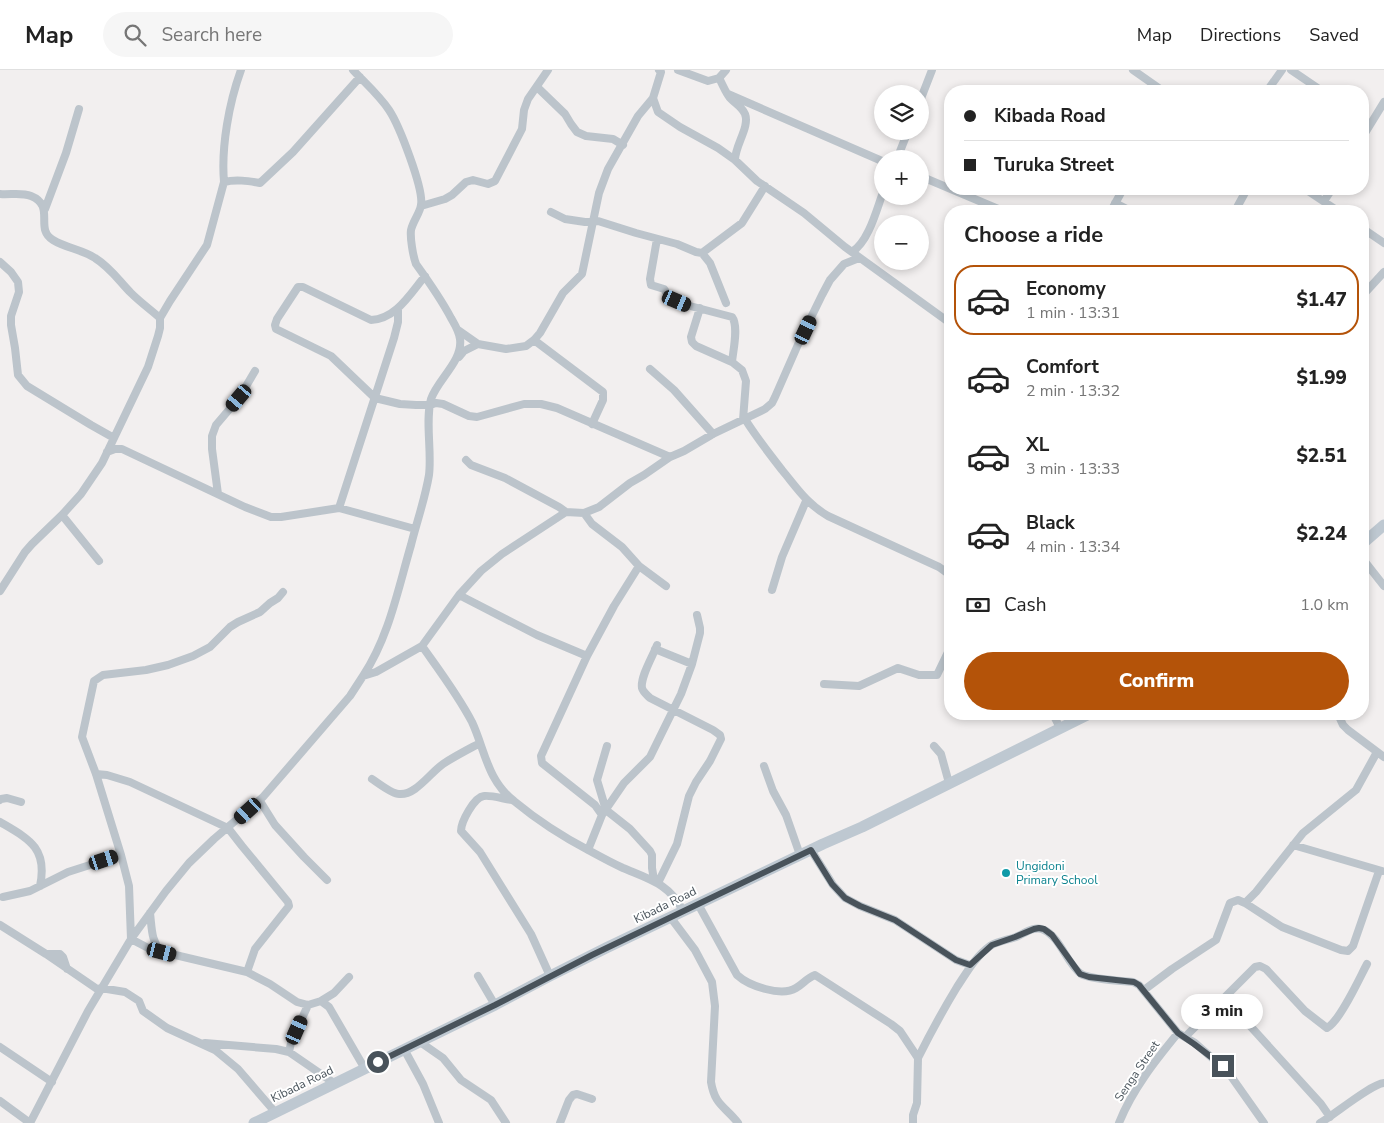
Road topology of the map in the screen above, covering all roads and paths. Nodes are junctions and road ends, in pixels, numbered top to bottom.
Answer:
1 (241, 70) edge
2 (353, 70) edge
3 (548, 70) edge
4 (678, 70) edge
5 (726, 70) edge
6 (932, 70) edge
7 (1133, 70) edge
8 (1282, 70) edge
9 (1291, 70) edge
10 (662, 71) edge
11 (360, 78) junction
12 (719, 78) junction
13 (926, 85) edge
14 (1154, 85) edge
15 (1271, 85) edge
16 (1313, 85) edge
17 (537, 87) junction
18 (728, 94) junction
19 (653, 98) junction
20 (1384, 102) edge
21 (79, 109) dead end
22 (1371, 125) joint
23 (1369, 128) edge
24 (623, 145) junction
25 (874, 157) edge
26 (735, 160) junction
27 (929, 180) edge
28 (224, 182) junction
29 (765, 186) junction
30 (944, 186) edge
31 (0, 194) edge
32 (51, 194) junction
33 (965, 195) edge
34 (1120, 195) edge
35 (1314, 195) edge
36 (1328, 195) edge
37 (31, 196) junction
38 (1324, 201) junction
39 (1116, 203) joint
40 (878, 205) edge
41 (989, 205) edge
42 (1120, 205) edge
43 (1330, 205) edge
44 (421, 206) junction
45 (45, 209) junction
46 (551, 212) dead end
47 (592, 222) junction
48 (1369, 233) edge
49 (657, 239) junction
50 (1384, 243) edge
51 (849, 250) junction
52 (702, 253) junction
53 (860, 258) junction
54 (0, 262) edge
55 (844, 264) junction
56 (1384, 272) edge
57 (425, 276) junction
58 (1369, 288) edge
59 (726, 303) dead end
60 (700, 308) junction
61 (398, 310) junction
62 (160, 318) junction
63 (944, 319) edge
64 (458, 330) junction
65 (534, 340) junction
66 (478, 344) junction
67 (457, 359) junction
68 (732, 362) junction
69 (650, 369) dead end
70 (255, 371) dead end
71 (375, 398) junction
72 (430, 405) junction
73 (744, 420) junction
74 (592, 424) junction
75 (713, 434) junction
76 (115, 437) junction
77 (122, 449) junction
78 (107, 452) junction
79 (670, 457) junction
80 (466, 460) dead end
81 (218, 494) junction
82 (806, 501) junction
83 (339, 508) junction
84 (566, 512) junction
85 (584, 513) junction
86 (62, 514) junction
87 (1384, 525) edge
88 (415, 529) junction
89 (1369, 538) edge
90 (99, 561) dead end
91 (639, 566) junction
92 (1369, 567) edge
93 (944, 571) edge
94 (666, 586) dead end
95 (1384, 586) edge
96 (772, 590) dead end
97 (0, 591) edge
98 (283, 592) dead end
99 (459, 595) junction
100 (698, 615) dead end
101 (422, 646) junction
102 (587, 656) junction
103 (944, 660) edge
104 (692, 664) junction
105 (363, 676) junction
106 (824, 684) dead end
107 (674, 711) junction
108 (1341, 720) edge
109 (1066, 722) edge
110 (480, 744) junction
111 (607, 746) dead end
112 (934, 746) dead end
113 (1377, 752) junction
114 (1384, 757) edge
115 (764, 766) dead end
116 (96, 774) junction
117 (372, 779) dead end
118 (949, 783) junction
119 (0, 800) edge
120 (512, 800) junction
121 (260, 801) junction
122 (21, 802) dead end
123 (604, 812) junction
124 (0, 822) edge
125 (228, 828) junction
126 (1293, 845) junction
127 (588, 850) junction
128 (805, 853) junction
129 (121, 855) junction
130 (1382, 871) edge
131 (327, 880) dead end
132 (656, 882) junction
133 (40, 886) junction
134 (1, 897) edge
135 (1246, 903) junction
136 (698, 904) junction
137 (683, 911) junction
138 (150, 913) junction
139 (671, 918) junction
140 (0, 925) edge
141 (130, 939) junction
142 (162, 952) junction
143 (1366, 964) dead end
144 (970, 965) junction
145 (247, 972) junction
146 (478, 976) dead end
147 (550, 976) junction
148 (349, 977) dead end
149 (101, 990) junction
150 (1144, 990) junction
151 (1222, 999) junction
152 (322, 1001) junction
153 (308, 1005) junction
154 (495, 1005) junction
155 (1182, 1035) junction
156 (420, 1042) junction
157 (201, 1043) junction
158 (0, 1047) edge
159 (404, 1049) junction
160 (289, 1052) junction
161 (918, 1058) junction
162 (365, 1069) junction
163 (52, 1082) junction
164 (334, 1083) junction
165 (1384, 1083) edge
166 (592, 1099) dead end
167 (0, 1101) edge
168 (275, 1112) junction
169 (1330, 1117) junction
170 (30, 1123) edge
171 (254, 1123) edge
172 (439, 1123) edge
173 (506, 1123) edge
174 (560, 1123) edge
175 (738, 1123) edge
176 (913, 1123) edge
177 (1118, 1123) edge
178 (1264, 1123) edge
179 (1320, 1123) edge

1 - 28 street
2 - 11 street
3 - 17 street
4 - 12 street
5 - 12 street
6 - 13 street
7 - 14 street
8 - 15 street
9 - 16 street
10 - 19 street
11 - 28 street
11 - 44 street
12 - 18 street
17 - 24 street
17 - 44 street
18 - 25 street
18 - 26 street
19 - 24 street
19 - 26 street
20 - 22 street
21 - 32 street
22 - 23 street
24 - 47 street
26 - 29 street
27 - 30 street
28 - 62 street
29 - 51 street
29 - 52 street
31 - 37 street
32 - 37 street
32 - 45 street
33 - 41 street
34 - 39 street
35 - 38 street
36 - 38 street
37 - 45 street
38 - 43 street
39 - 42 street
40 - 51 street
44 - 57 street
45 - 62 street
46 - 47 street
47 - 49 street
47 - 65 street
48 - 50 street
49 - 52 street
49 - 60 street
51 - 53 street
51 - 55 street
52 - 59 street
53 - 55 street
53 - 63 street
54 - 76 street
55 - 73 street
56 - 58 street
57 - 61 street
57 - 64 street
60 - 68 street
60 - 68 street
61 - 71 street
61 - 71 street
62 - 76 street
64 - 66 street
64 - 67 street
65 - 66 street
65 - 74 street
66 - 67 street
67 - 72 street
68 - 73 street
69 - 75 street
70 - 81 street
71 - 72 street
71 - 83 street
72 - 74 street
72 - 88 street
73 - 75 street
73 - 82 street
74 - 79 street
75 - 79 street
76 - 77 street
76 - 78 street
77 - 78 street
77 - 81 street
78 - 86 street
79 - 85 street
80 - 84 street
81 - 83 street
82 - 93 street
82 - 96 street
83 - 88 street
84 - 85 street
84 - 99 street
85 - 91 street
86 - 90 street
86 - 97 street
87 - 89 main road
88 - 105 street
91 - 94 street
91 - 102 street
92 - 95 street
98 - 116 street
99 - 101 street
99 - 102 street
100 - 104 street
101 - 105 street
101 - 110 street
102 - 123 street
103 - 106 street
104 - 107 street
104 - 107 street
105 - 121 street
107 - 123 street
107 - 132 street
108 - 113 street
109 - 118 main road, Kibada Road
110 - 117 street
110 - 120 street
111 - 123 street
112 - 118 street
113 - 114 street
113 - 126 street
115 - 128 street
116 - 125 street
116 - 129 street
118 - 128 main road, Kibada Road
119 - 122 street
120 - 127 street
120 - 147 street
121 - 125 street
121 - 131 street
123 - 127 street
123 - 132 street
124 - 133 street
125 - 138 street
125 - 145 street
126 - 130 street
126 - 135 street
127 - 132 street
128 - 136 main road, Kibada Road
128 - 144 street
129 - 133 street
129 - 141 street
130 - 135 street
132 - 137 street
133 - 134 street
135 - 150 street
136 - 137 main road, Kibada Road
136 - 161 street
137 - 139 main road, Kibada Road
138 - 141 street
138 - 142 street
139 - 147 main road, Kibada Road
139 - 175 street
140 - 149 street
141 - 142 street
141 - 149 street
142 - 145 street
143 - 151 street, Senga Street
144 - 150 street
144 - 161 street
145 - 153 street
146 - 154 street
147 - 154 main road, Kibada Road
148 - 152 street
149 - 157 street
149 - 163 street
150 - 155 street
151 - 155 street, Senga Street
151 - 169 street
152 - 153 street
152 - 162 street
153 - 160 street
154 - 156 main road, Kibada Road
155 - 177 street, Senga Street
155 - 178 street
156 - 159 main road, Kibada Road
156 - 173 street
157 - 160 street
157 - 168 street
158 - 163 street
159 - 162 main road, Kibada Road
159 - 172 street
160 - 164 street
161 - 176 street
162 - 164 main road, Kibada Road
163 - 170 street
164 - 168 main road, Kibada Road
165 - 169 street
166 - 174 street
167 - 170 street
168 - 171 main road, Kibada Road
169 - 179 street

